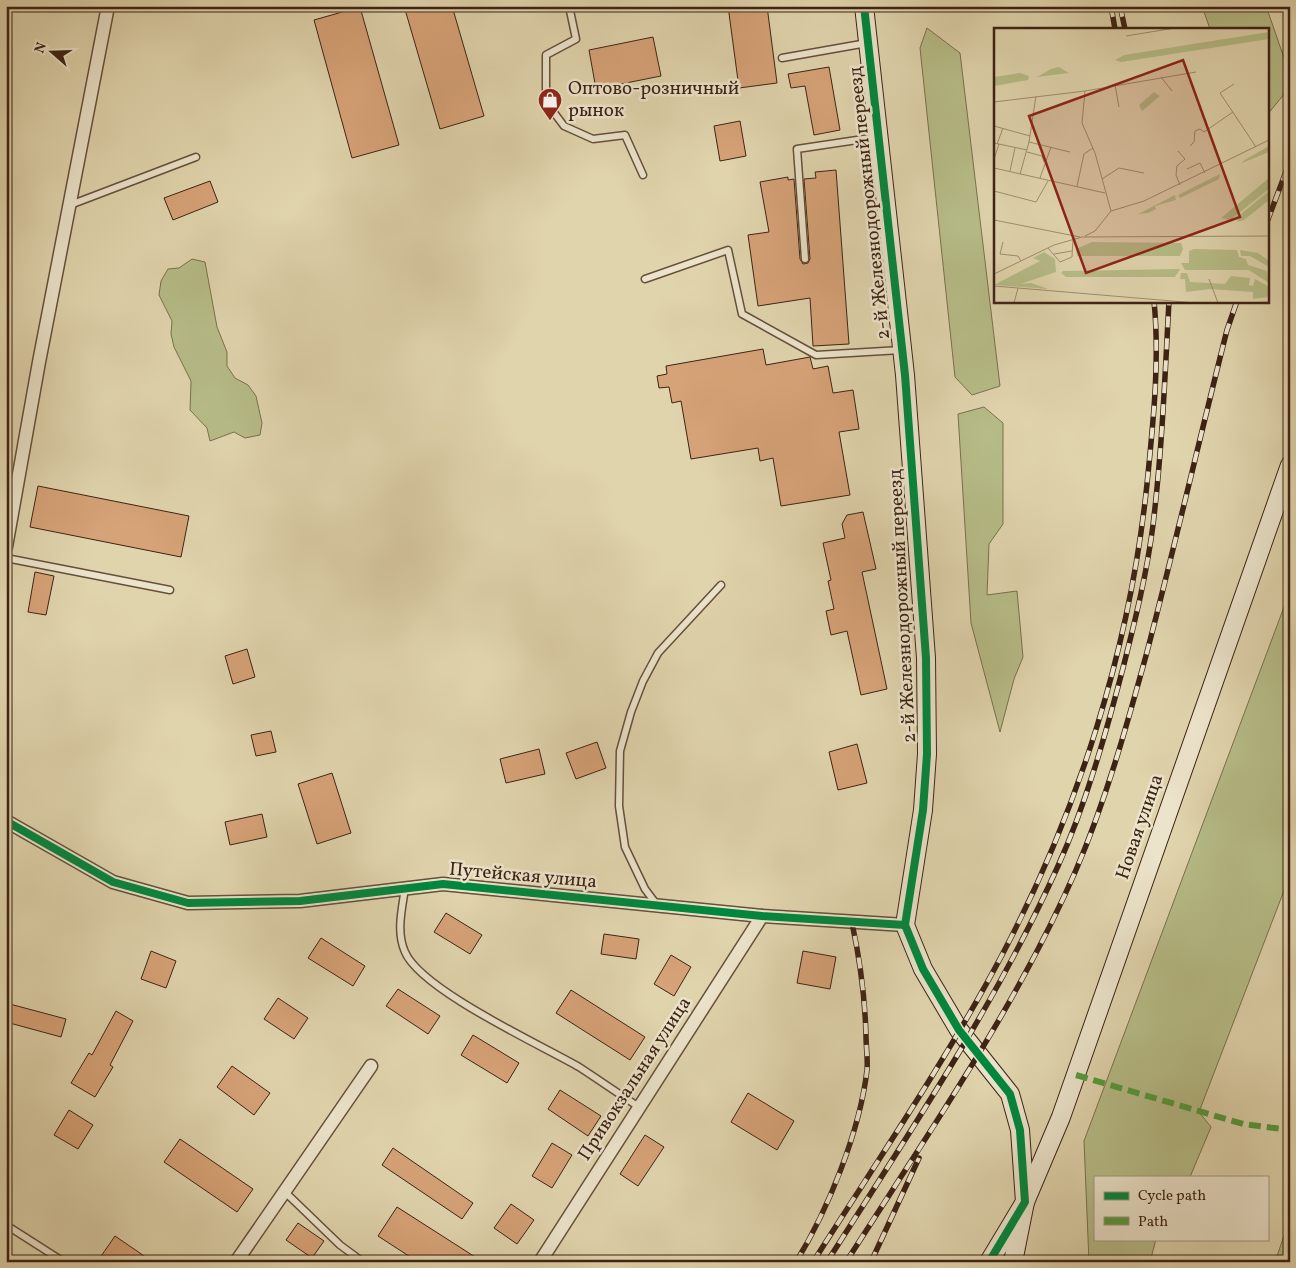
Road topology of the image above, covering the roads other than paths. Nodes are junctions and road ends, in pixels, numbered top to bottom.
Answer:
1 (108, 6) edge
2 (568, 6) edge
3 (864, 6) edge
4 (868, 43) junction
5 (782, 58) dead end
6 (879, 137) junction
7 (196, 157) dead end
8 (643, 175) dead end
9 (70, 205) junction
10 (805, 259) dead end
11 (645, 279) dead end
12 (902, 350) junction
13 (1290, 465) edge
14 (6, 547) edge
15 (6, 558) edge
16 (721, 585) dead end
17 (170, 590) dead end
18 (6, 821) edge
19 (405, 888) junction
20 (657, 906) junction
21 (762, 916) junction
22 (905, 925) junction
23 (372, 1066) dead end
24 (640, 1107) junction
25 (285, 1192) junction
26 (1025, 1202) junction
27 (6, 1225) edge
28 (64, 1262) edge
29 (236, 1262) edge
30 (363, 1262) edge
31 (540, 1262) edge
32 (989, 1262) edge
33 (1013, 1262) edge

1 - 9 street
2 - 8 lane
3 - 4 street, 2-й Железнодорожный переезд
4 - 5 lane
4 - 6 street, 2-й Железнодорожный переезд
6 - 10 lane
6 - 12 street, 2-й Железнодорожный переезд
7 - 9 lane
9 - 14 street
11 - 12 lane
12 - 22 street, 2-й Железнодорожный переезд
13 - 26 street, Новая улица
15 - 17 lane
16 - 20 lane
18 - 19 street, Путейская улица
19 - 20 street, Путейская улица
19 - 24 lane
20 - 21 street, Путейская улица
21 - 22 street, Путейская улица
21 - 24 street, Привокзальная улица
22 - 26 street
23 - 25 street
24 - 31 street, Привокзальная улица
25 - 29 street
25 - 30 lane
26 - 32 street
26 - 33 street
27 - 28 lane

